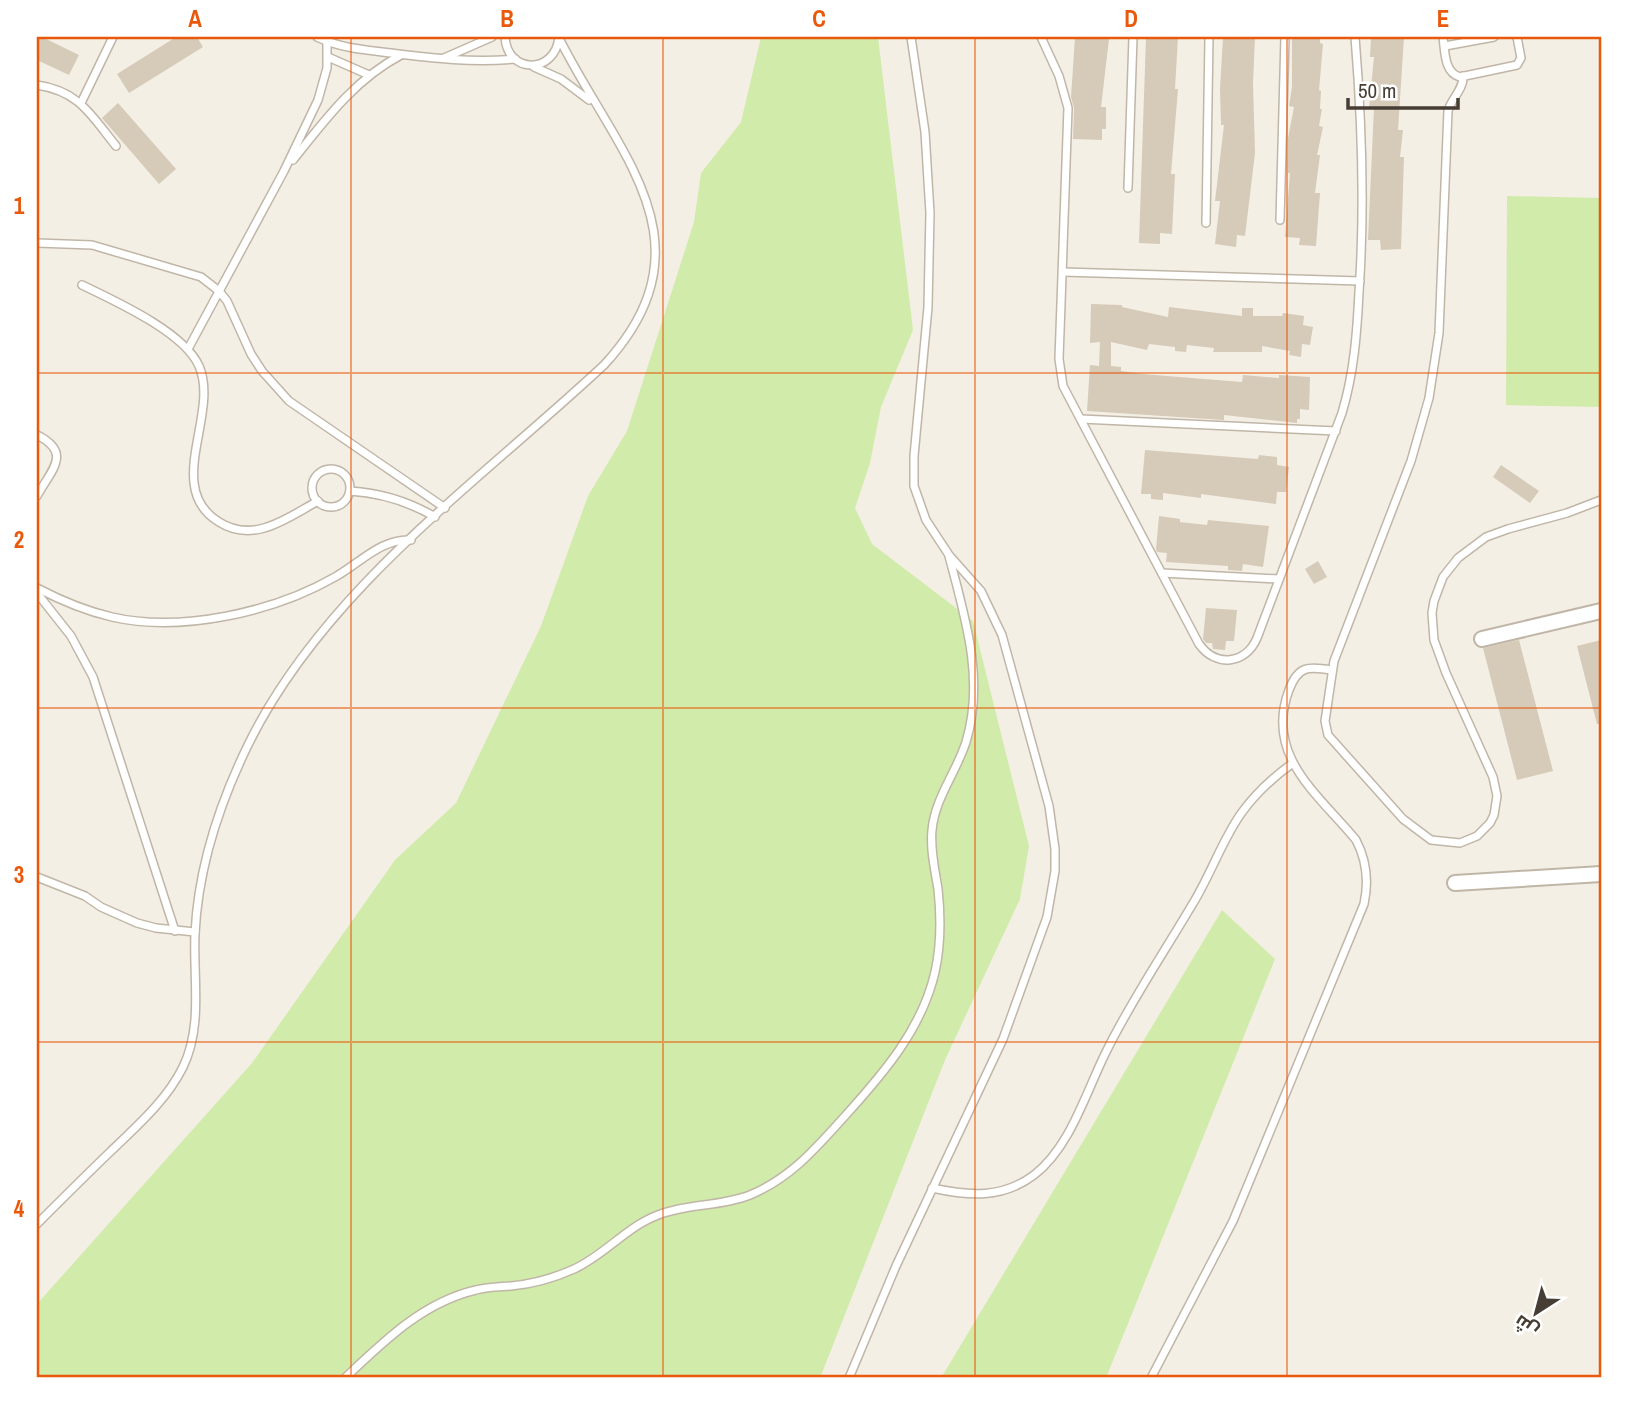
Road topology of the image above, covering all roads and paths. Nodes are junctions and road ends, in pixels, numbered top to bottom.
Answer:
1 (113, 37) edge
2 (317, 37) edge
3 (492, 37) edge
4 (505, 37) edge
5 (559, 37) edge
6 (911, 37) edge
7 (1041, 37) edge
8 (1133, 37) edge
9 (1209, 37) edge
10 (1285, 37) edge
11 (1355, 37) edge
12 (1443, 37) edge
13 (1494, 37) edge
14 (1517, 37) edge
15 (327, 41) junction
16 (1445, 46) junction
17 (401, 54) junction
18 (328, 57) junction
19 (440, 59) junction
20 (515, 60) junction
21 (531, 66) junction
22 (369, 75) junction
23 (1463, 76) junction
24 (37, 85) edge
25 (81, 103) junction
26 (600, 111) junction
27 (116, 146) dead end
28 (284, 171) junction
29 (1128, 188) dead end
30 (1280, 220) dead end
31 (1206, 223) dead end
32 (37, 243) edge
33 (1063, 272) junction
34 (1360, 281) junction
35 (82, 285) dead end
36 (219, 292) junction
37 (188, 349) junction
38 (1081, 419) junction
39 (1336, 431) junction
40 (37, 435) edge
41 (350, 491) junction
42 (37, 496) edge
43 (1601, 500) edge
44 (318, 501) junction
45 (445, 508) junction
46 (435, 517) junction
47 (411, 540) junction
48 (949, 555) junction
49 (1162, 573) junction
50 (1279, 579) junction
51 (37, 590) edge
52 (1601, 611) edge
53 (1482, 639) dead end
54 (1331, 670) junction
55 (1293, 763) junction
56 (1601, 874) edge
57 (37, 877) edge
58 (1455, 883) dead end
59 (175, 931) junction
60 (195, 932) junction
61 (932, 1188) junction
62 (37, 1224) edge
63 (345, 1378) edge
64 (849, 1378) edge
65 (1151, 1378) edge

1 - 25 lane
2 - 15 lane
3 - 19 lane
4 - 20 lane
5 - 21 lane
5 - 26 lane
6 - 48 lane
7 - 33 lane
8 - 29 lane
9 - 31 lane
10 - 30 lane
11 - 34 lane
12 - 16 lane
13 - 16 lane
14 - 23 lane
15 - 17 lane
15 - 18 lane
16 - 23 lane
17 - 19 lane
17 - 22 lane
18 - 22 lane
18 - 28 lane
19 - 20 lane
20 - 21 lane
21 - 26 lane
22 - 28 lane
23 - 54 lane
24 - 25 lane
25 - 27 lane
26 - 45 lane
28 - 36 lane
32 - 36 lane
33 - 34 lane
33 - 38 lane
34 - 39 lane
35 - 37 lane
36 - 37 lane
36 - 45 lane
37 - 44 lane
38 - 39 lane
38 - 49 lane
39 - 50 lane
40 - 42 lane
41 - 44 lane
41 - 44 lane
41 - 46 lane
43 - 54 lane
45 - 46 lane
46 - 47 lane
47 - 51 lane
47 - 60 lane
48 - 61 lane
48 - 63 lane
49 - 50 lane
49 - 50 lane
51 - 59 lane
52 - 53 street
54 - 55 lane
55 - 61 lane
55 - 65 lane
56 - 58 street
57 - 59 lane
59 - 60 lane
60 - 62 lane
61 - 64 lane

